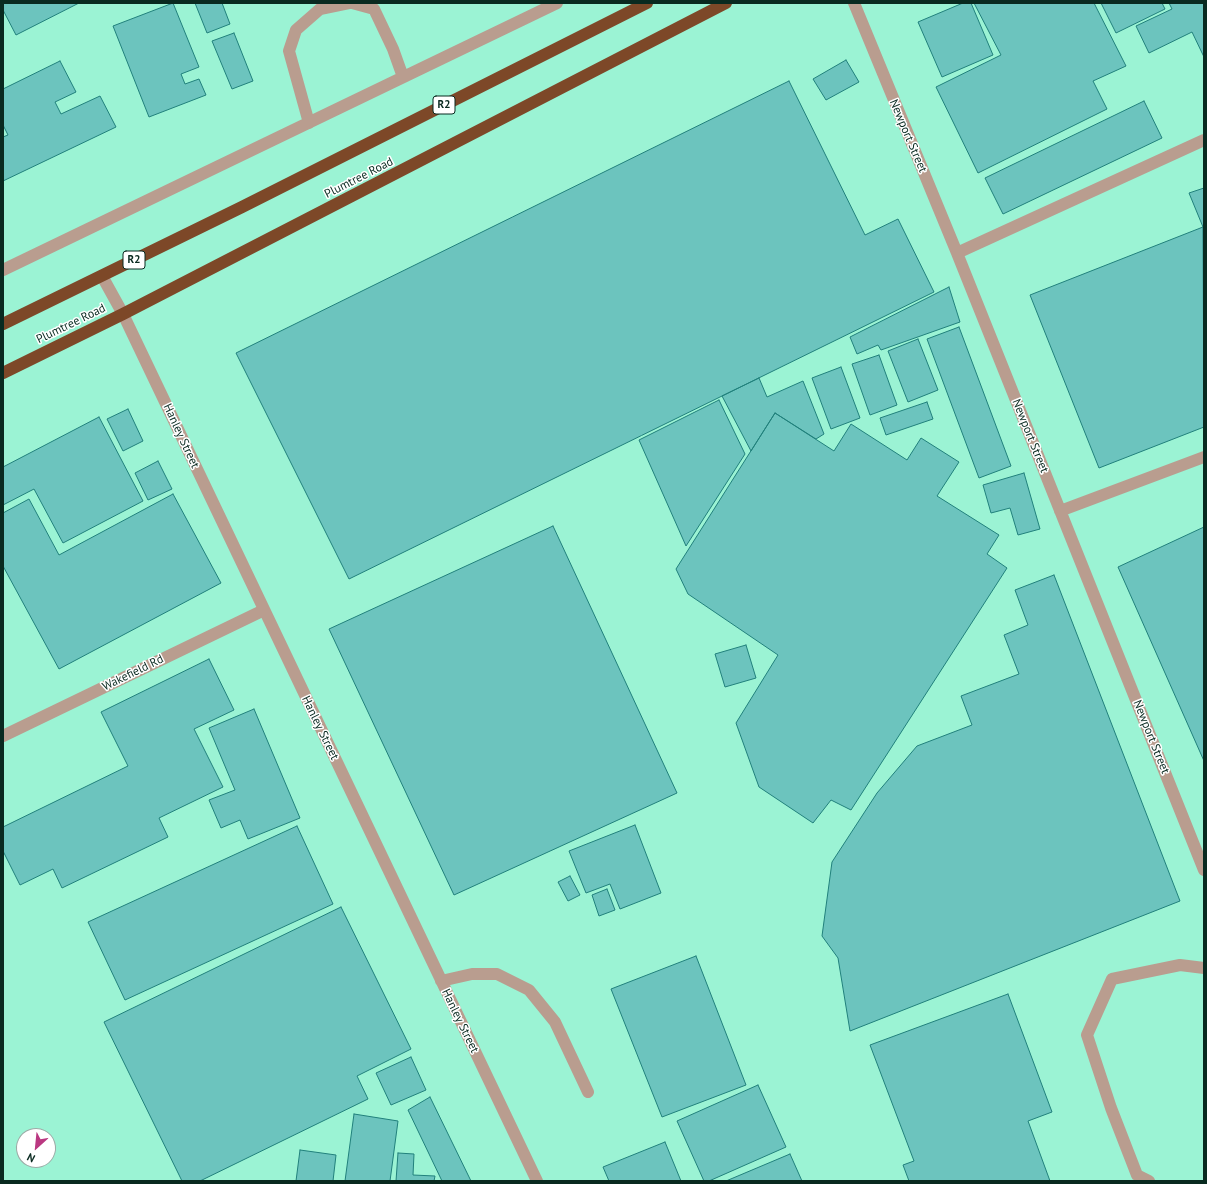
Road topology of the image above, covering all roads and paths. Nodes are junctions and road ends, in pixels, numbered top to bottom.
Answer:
1 (350, 3) edge
2 (557, 3) edge
3 (646, 3) edge
4 (726, 3) edge
5 (854, 3) edge
6 (403, 77) junction
7 (309, 123) junction
8 (1204, 140) edge
9 (957, 254) junction
10 (3, 270) edge
11 (102, 276) junction
12 (26, 313) junction
13 (123, 314) junction
14 (3, 315) edge
15 (3, 324) edge
16 (3, 373) edge
17 (1204, 457) edge
18 (1060, 512) junction
19 (264, 610) junction
20 (3, 736) edge
21 (1204, 870) edge
22 (1204, 968) edge
23 (441, 981) junction
24 (588, 1092) dead end
25 (537, 1181) edge
26 (1149, 1181) edge

1 - 6 street
1 - 7 street
2 - 6 street
3 - 11 highway, R2
4 - 13 highway, Plumtree Road
5 - 9 street, Newport Street
6 - 7 street
7 - 10 street
8 - 9 street
9 - 18 street, Newport Street
11 - 12 highway, R2
11 - 13 street, Hanley Street
12 - 14 highway
12 - 15 highway, R2
13 - 16 highway, Plumtree Road
13 - 19 street, Hanley Street
17 - 18 street
18 - 21 street, Newport Street
19 - 20 street, Wakefield Rd
19 - 23 street, Hanley Street
22 - 26 street
23 - 24 street
23 - 25 street, Hanley Street

